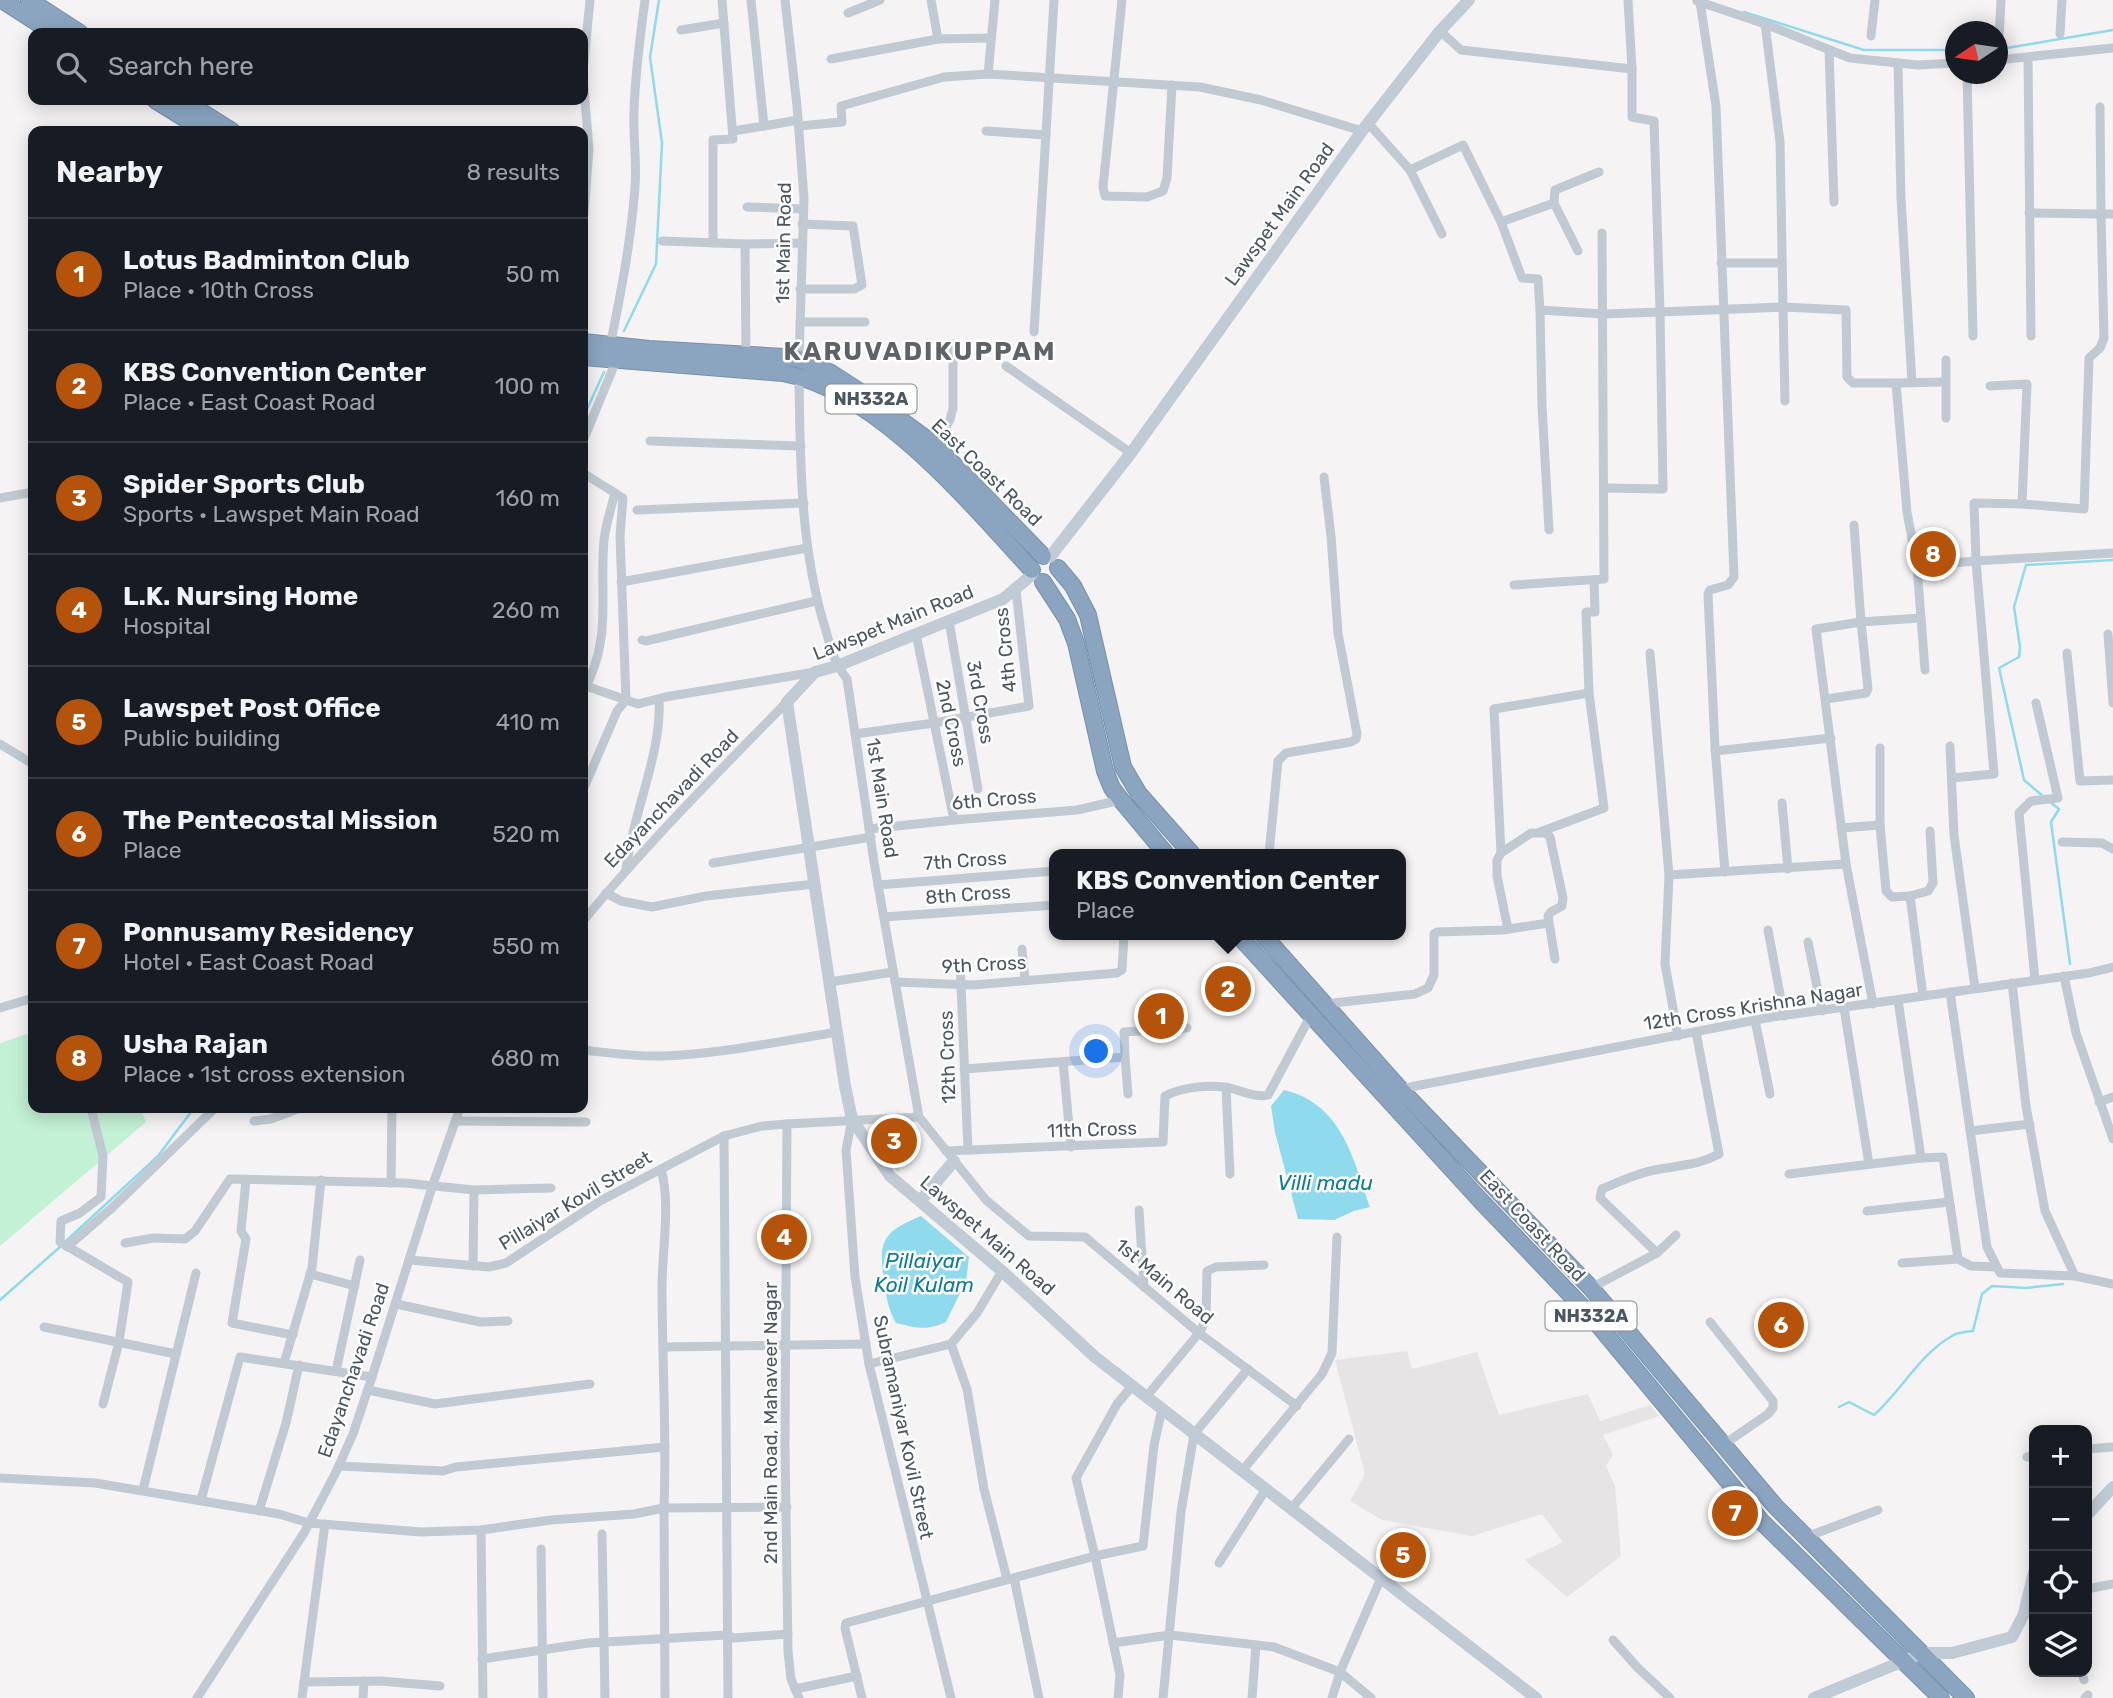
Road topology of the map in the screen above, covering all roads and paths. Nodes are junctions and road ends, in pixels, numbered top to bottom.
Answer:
1 (2, 0) edge
2 (29, 0) edge
3 (590, 0) edge
4 (645, 0) edge
5 (722, 0) edge
6 (751, 0) edge
7 (785, 0) edge
8 (881, 0) edge
9 (931, 0) edge
10 (995, 0) edge
11 (1054, 0) edge
12 (1122, 0) edge
13 (1469, 0) edge
14 (1628, 0) edge
15 (1875, 0) edge
16 (2001, 0) edge
17 (2062, 0) edge
18 (1697, 1) edge
19 (848, 13) dead end
20 (1999, 21) edge
21 (723, 23) junction
22 (1765, 24) junction
23 (45, 28) edge
24 (72, 28) edge
25 (587, 28) edge
26 (681, 30) dead end
27 (1440, 31) junction
28 (2060, 34) dead end
29 (1871, 36) dead end
30 (991, 38) junction
31 (938, 39) junction
32 (2113, 48) edge
33 (1829, 50) junction
34 (2028, 57) junction
35 (831, 59) dead end
36 (2008, 59) edge
37 (1898, 63) junction
38 (1945, 64) edge
39 (1632, 69) junction
40 (988, 74) junction
41 (1050, 78) junction
42 (1113, 82) junction
43 (1967, 84) edge
44 (1172, 85) junction
45 (163, 105) edge
46 (191, 105) edge
47 (585, 105) edge
48 (2100, 107) dead end
49 (798, 123) junction
50 (197, 126) edge
51 (224, 126) edge
52 (587, 126) edge
53 (764, 126) junction
54 (1365, 127) junction
55 (733, 131) junction
56 (986, 131) dead end
57 (1046, 135) junction
58 (588, 136) edge
59 (588, 162) edge
60 (1410, 170) junction
61 (1599, 172) dead end
62 (1554, 202) junction
63 (1834, 202) dead end
64 (747, 207) dead end
65 (803, 209) junction
66 (2029, 213) junction
67 (2101, 214) junction
68 (2113, 214) edge
69 (1501, 222) junction
70 (802, 224) junction
71 (1602, 233) dead end
72 (1442, 234) dead end
73 (662, 241) dead end
74 (713, 243) junction
75 (801, 243) junction
76 (745, 244) junction
77 (1578, 251) dead end
78 (1721, 263) junction
79 (1782, 263) junction
80 (800, 289) junction
81 (1783, 307) junction
82 (1722, 309) junction
83 (1540, 310) junction
84 (1660, 312) junction
85 (1603, 314) junction
86 (800, 322) junction
87 (865, 322) dead end
88 (1034, 332) dead end
89 (1973, 336) dead end
90 (2032, 336) dead end
91 (588, 344) edge
92 (953, 344) dead end
93 (613, 353) junction
94 (746, 354) junction
95 (588, 356) edge
96 (1945, 360) dead end
97 (1006, 366) dead end
98 (799, 367) junction
99 (1945, 382) junction
100 (1896, 383) junction
101 (1912, 383) junction
102 (1990, 386) dead end
103 (1786, 401) dead end
104 (1946, 418) dead end
105 (588, 426) edge
106 (650, 441) dead end
107 (935, 445) junction
108 (801, 446) junction
109 (1131, 453) junction
110 (588, 476) edge
111 (1324, 477) dead end
112 (1604, 488) junction
113 (28, 493) edge
114 (615, 493) junction
115 (0, 498) edge
116 (804, 503) junction
117 (2022, 504) junction
118 (637, 510) dead end
119 (1854, 525) dead end
120 (1549, 530) dead end
121 (807, 548) junction
122 (2113, 553) edge
123 (1051, 560) junction
124 (1976, 561) junction
125 (1917, 566) junction
126 (1036, 575) junction
127 (1594, 580) junction
128 (621, 582) junction
129 (1514, 585) dead end
130 (1016, 590) junction
131 (816, 601) junction
132 (1921, 618) junction
133 (949, 621) junction
134 (1861, 622) junction
135 (916, 634) junction
136 (2108, 634) dead end
137 (642, 640) dead end
138 (1650, 653) dead end
139 (2067, 653) dead end
140 (837, 666) junction
141 (1924, 670) dead end
142 (815, 672) junction
143 (588, 679) edge
144 (588, 689) edge
145 (1589, 693) junction
146 (659, 699) junction
147 (1826, 699) junction
148 (626, 700) junction
149 (787, 702) junction
150 (2036, 703) dead end
151 (2113, 703) edge
152 (966, 717) junction
153 (934, 723) junction
154 (855, 734) junction
155 (1831, 738) junction
156 (0, 744) edge
157 (1950, 746) dead end
158 (1880, 748) dead end
159 (1715, 751) junction
160 (28, 761) edge
161 (588, 778) edge
162 (1952, 778) junction
163 (2113, 780) edge
164 (978, 789) dead end
165 (1121, 800) junction
166 (1782, 803) dead end
167 (954, 820) junction
168 (1881, 825) junction
169 (1842, 828) junction
170 (1930, 831) dead end
171 (1540, 832) junction
172 (870, 833) junction
173 (2062, 842) dead end
174 (809, 846) junction
175 (1162, 849) edge
176 (1188, 849) edge
177 (1269, 849) edge
178 (2113, 849) edge
179 (1500, 853) junction
180 (713, 863) dead end
181 (1846, 864) junction
182 (1788, 869) junction
183 (626, 870) junction
184 (1049, 871) edge
185 (1725, 872) junction
186 (1669, 875) junction
187 (815, 884) junction
188 (878, 884) junction
189 (606, 893) junction
190 (1910, 896) junction
191 (1049, 905) edge
192 (588, 915) edge
193 (884, 917) junction
194 (1548, 923) junction
195 (1508, 929) junction
196 (1768, 930) dead end
197 (1124, 940) edge
198 (1243, 940) edge
199 (1267, 940) edge
200 (1808, 942) dead end
201 (1022, 949) dead end
202 (1555, 959) dead end
203 (960, 962) dead end
204 (2113, 967) edge
205 (893, 972) junction
206 (2064, 976) junction
207 (1025, 979) junction
208 (2035, 980) junction
209 (830, 982) junction
210 (895, 982) junction
211 (2012, 983) junction
212 (961, 984) junction
213 (1975, 988) junction
214 (1950, 992) junction
215 (1923, 996) junction
216 (28, 1000) edge
217 (1898, 1000) junction
218 (1324, 1004) junction
219 (1873, 1004) junction
220 (0, 1008) edge
221 (1844, 1008) junction
222 (1822, 1011) junction
223 (1311, 1015) junction
224 (1783, 1016) junction
225 (1755, 1020) junction
226 (1187, 1028) dead end
227 (838, 1032) junction
228 (1696, 1032) junction
229 (1678, 1036) junction
230 (588, 1050) edge
231 (1125, 1057) junction
232 (1063, 1062) junction
233 (964, 1069) junction
234 (1226, 1087) junction
235 (1400, 1089) junction
236 (1128, 1094) dead end
237 (1770, 1094) dead end
238 (2113, 1097) edge
239 (2099, 1102) junction
240 (92, 1113) edge
241 (210, 1113) edge
242 (286, 1113) edge
243 (392, 1113) edge
244 (458, 1113) edge
245 (919, 1117) junction
246 (852, 1119) junction
247 (254, 1121) dead end
248 (455, 1121) junction
249 (586, 1122) dead end
250 (786, 1124) junction
251 (2030, 1124) junction
252 (1970, 1131) junction
253 (724, 1136) junction
254 (2113, 1139) edge
255 (1071, 1147) junction
256 (968, 1150) junction
257 (950, 1156) junction
258 (1921, 1158) junction
259 (1869, 1164) junction
260 (661, 1169) junction
261 (1230, 1174) dead end
262 (1789, 1174) dead end
263 (246, 1180) junction
264 (321, 1180) junction
265 (391, 1183) junction
266 (433, 1184) junction
267 (551, 1188) dead end
268 (474, 1190) junction
269 (920, 1201) junction
270 (1949, 1202) junction
271 (1139, 1210) dead end
272 (1867, 1211) dead end
273 (1676, 1234) dead end
274 (1337, 1237) dead end
275 (125, 1243) dead end
276 (64, 1245) junction
277 (1657, 1253) junction
278 (1958, 1259) junction
279 (410, 1260) junction
280 (360, 1261) dead end
281 (1902, 1263) dead end
282 (1264, 1265) dead end
283 (473, 1266) junction
284 (1997, 1267) junction
285 (1002, 1271) junction
286 (196, 1273) dead end
287 (310, 1274) junction
288 (2075, 1276) junction
289 (2113, 1284) edge
290 (355, 1286) junction
291 (1144, 1287) junction
292 (1591, 1288) junction
293 (396, 1304) junction
294 (508, 1321) dead end
295 (1710, 1322) dead end
296 (44, 1327) dead end
297 (1199, 1333) junction
298 (293, 1335) junction
299 (119, 1342) junction
300 (951, 1344) junction
301 (866, 1345) junction
302 (787, 1346) junction
303 (664, 1347) junction
304 (725, 1347) junction
305 (176, 1354) junction
306 (284, 1363) junction
307 (869, 1364) junction
308 (299, 1365) junction
309 (1248, 1369) junction
310 (336, 1371) junction
311 (372, 1377) junction
312 (590, 1384) dead end
313 (1132, 1386) junction
314 (368, 1390) junction
315 (1146, 1397) junction
316 (103, 1404) dead end
317 (1297, 1406) junction
318 (1162, 1409) junction
319 (1194, 1434) junction
320 (1349, 1439) dead end
321 (1723, 1445) junction
322 (665, 1447) junction
323 (2113, 1447) edge
324 (2092, 1449) edge
325 (339, 1466) junction
326 (1242, 1471) junction
327 (0, 1478) edge
328 (2113, 1487) edge
329 (1266, 1489) junction
330 (143, 1490) junction
331 (201, 1500) junction
332 (787, 1507) junction
333 (664, 1508) junction
334 (726, 1508) junction
335 (1291, 1509) junction
336 (1878, 1510) dead end
337 (2092, 1510) edge
338 (259, 1511) junction
339 (309, 1523) junction
340 (325, 1524) junction
341 (481, 1530) junction
342 (602, 1534) dead end
343 (1807, 1540) junction
344 (541, 1549) dead end
345 (1095, 1556) junction
346 (1219, 1563) dead end
347 (1010, 1578) junction
348 (1381, 1578) junction
349 (2113, 1584) edge
350 (2092, 1589) edge
351 (928, 1602) junction
352 (2029, 1604) edge
353 (788, 1634) junction
354 (726, 1635) junction
355 (1170, 1635) junction
356 (664, 1638) junction
357 (1614, 1640) dead end
358 (604, 1642) junction
359 (1114, 1643) junction
360 (1256, 1645) junction
361 (542, 1650) junction
362 (1923, 1653) junction
363 (482, 1659) junction
364 (1903, 1660) junction
365 (1340, 1672) junction
366 (857, 1676) junction
367 (365, 1681) junction
368 (304, 1682) junction
369 (440, 1686) dead end
370 (795, 1689) edge
371 (1520, 1693) edge
372 (197, 1698) edge
373 (302, 1698) edge
374 (363, 1698) edge
375 (483, 1698) edge
376 (543, 1698) edge
377 (605, 1698) edge
378 (665, 1698) edge
379 (728, 1698) edge
380 (862, 1698) edge
381 (951, 1698) edge
382 (1039, 1698) edge
383 (1118, 1698) edge
384 (1164, 1698) edge
385 (1252, 1698) edge
386 (1332, 1698) edge
387 (1371, 1698) edge
388 (1535, 1698) edge
389 (1670, 1698) edge
390 (1814, 1698) edge
391 (1941, 1698) edge
392 (1966, 1698) edge

1 - 23 highway
2 - 24 highway
3 - 25 street
4 - 93 street
5 - 21 street
6 - 53 street
7 - 49 street, 1st Main Road
8 - 19 street
9 - 31 street
10 - 30 street
11 - 41 street
12 - 42 street
13 - 27 street, Lawspet Main Road
14 - 39 street
15 - 29 street
16 - 20 street
17 - 28 street
18 - 22 street
18 - 78 street
21 - 26 street
21 - 55 street
22 - 33 street
22 - 79 street
27 - 39 street
27 - 54 street, Lawspet Main Road
30 - 31 street
30 - 40 street
31 - 35 street
32 - 34 street
33 - 37 street
33 - 63 street
34 - 36 street
34 - 66 street
37 - 38 street
37 - 101 street
39 - 84 street
40 - 41 street
40 - 49 street
41 - 42 street
41 - 57 street
42 - 44 street
42 - 44 street
43 - 89 street
44 - 54 street
45 - 50 highway
46 - 51 highway
47 - 52 street
48 - 67 street
49 - 53 street
49 - 65 street, 1st Main Road
53 - 55 street
54 - 60 street
54 - 109 street, Lawspet Main Road
55 - 74 street
56 - 57 street
57 - 88 street
58 - 59 street
60 - 69 street
60 - 72 street
61 - 62 street
62 - 69 street
62 - 77 street
64 - 65 street
65 - 70 street, 1st Main Road
66 - 67 street
66 - 90 street
67 - 68 street
67 - 117 street
69 - 83 street
70 - 75 street, 1st Main Road
70 - 80 street
71 - 85 street
73 - 74 street
74 - 76 street
75 - 76 street
75 - 80 street, 1st Main Road
76 - 94 street
78 - 79 street
78 - 82 street
79 - 81 street
80 - 86 street, 1st Main Road
81 - 82 street
81 - 100 street
81 - 103 street
82 - 84 street
82 - 159 street
83 - 85 street
83 - 120 street
84 - 85 street
84 - 112 street
85 - 112 street
86 - 87 street
86 - 98 street, 1st Main Road
91 - 93 highway, East Coast Road / NH332A
92 - 107 street
93 - 94 highway, East Coast Road / NH332A
93 - 95 highway, East Coast Road / NH332A
93 - 98 highway, East Coast Road / NH332A
93 - 105 street
94 - 98 highway, East Coast Road / NH332A
96 - 99 street
97 - 109 street
98 - 107 highway, East Coast Road / NH332A
98 - 108 street, 1st Main Road
98 - 126 highway, East Coast Road / NH332A
99 - 101 street
99 - 104 street
100 - 101 street
100 - 125 street
102 - 117 street
106 - 108 street
107 - 123 highway, East Coast Road / NH332A
108 - 116 street, 1st Main Road
109 - 123 street, Lawspet Main Road
110 - 114 street
111 - 177 street
112 - 127 street
113 - 115 street
114 - 128 street
114 - 143 street
116 - 118 street
116 - 121 street, 1st Main Road
117 - 124 street
119 - 134 street
121 - 128 street
121 - 131 street, 1st Main Road
122 - 124 street
123 - 126 highway, East Coast Road
123 - 126 highway
123 - 176 highway, East Coast Road / NH332A
124 - 125 street
124 - 162 street
125 - 132 street
126 - 130 street, Lawspet Main Road
126 - 165 highway, East Coast Road / NH332A
127 - 129 street
127 - 145 street
128 - 148 street
130 - 133 street, Lawspet Main Road
130 - 152 street, 4th Cross
131 - 137 street
131 - 140 street, 1st Main Road
132 - 134 street
132 - 141 street
133 - 135 street, Lawspet Main Road
133 - 152 street, 3rd Cross
134 - 147 street
134 - 147 street
135 - 140 street, Lawspet Main Road
135 - 153 street, 2nd Cross
136 - 151 street
138 - 186 street
139 - 163 street
140 - 142 street, Lawspet Main Road
140 - 154 street, 1st Main Road
142 - 146 street
142 - 149 street, Lawspet Main Road
144 - 148 street
145 - 171 street
145 - 179 street
146 - 148 street
146 - 183 street
147 - 155 street
148 - 161 street
149 - 174 street, Lawspet Main Road
149 - 183 street, Edayanchavadi Road
150 - 208 street
152 - 153 street
152 - 164 street, 3rd Cross
153 - 154 street
153 - 167 street, 2nd Cross
154 - 172 street, 1st Main Road
155 - 159 street
155 - 169 street
156 - 160 street
157 - 162 street
158 - 168 street
159 - 185 street
162 - 213 street
165 - 167 street, 6th Cross
165 - 175 highway, East Coast Road / NH332A
166 - 182 street
167 - 172 street, 6th Cross
168 - 169 street
168 - 190 street
169 - 181 street
170 - 190 street
171 - 179 street
171 - 194 street
172 - 174 street, 6th Cross
172 - 188 street, 1st Main Road
173 - 178 street
174 - 180 street, 6th Cross
174 - 187 street, Lawspet Main Road
179 - 195 street
181 - 182 street
181 - 219 street
182 - 185 street
183 - 189 street, Edayanchavadi Road
184 - 188 street, 7th Cross
185 - 186 street
186 - 229 street
187 - 189 street
187 - 209 street, Lawspet Main Road
188 - 193 street, 1st Main Road
189 - 192 street, Edayanchavadi Road
190 - 215 street
191 - 193 street, 8th Cross
193 - 205 street, 1st Main Road
194 - 195 street
194 - 202 street
195 - 218 street
196 - 224 street
197 - 207 street, 9th Cross
198 - 223 highway, East Coast Road / NH332A
199 - 218 highway, East Coast Road / NH332A
200 - 222 street
201 - 207 street
203 - 212 street, 12th Cross
204 - 206 street, 12th Cross Krishna Nagar
205 - 209 street
205 - 210 street, 1st Main Road
206 - 208 street, 12th Cross Krishna Nagar
206 - 239 street
207 - 212 street, 9th Cross
208 - 211 street, 12th Cross Krishna Nagar
209 - 227 street, Lawspet Main Road
210 - 212 street, 9th Cross
210 - 245 street, 1st Main Road
211 - 213 street, 12th Cross Krishna Nagar
211 - 251 street
212 - 233 street, 12th Cross
213 - 214 street, 12th Cross Krishna Nagar
214 - 215 street, 12th Cross Krishna Nagar
214 - 252 street
215 - 217 street, 12th Cross Krishna Nagar
216 - 220 street
217 - 219 street, 12th Cross Krishna Nagar
217 - 258 street
218 - 235 highway, East Coast Road / NH332A
219 - 221 street, 12th Cross Krishna Nagar
221 - 222 street, 12th Cross Krishna Nagar
221 - 259 street
222 - 224 street, 12th Cross Krishna Nagar
223 - 234 street, 11th Cross
223 - 364 highway, East Coast Road / NH332A
224 - 225 street, 12th Cross Krishna Nagar
225 - 228 street, 12th Cross Krishna Nagar
225 - 237 street
226 - 231 street
227 - 230 street
227 - 246 street, Lawspet Main Road
228 - 229 street, 12th Cross Krishna Nagar
228 - 277 street
229 - 235 street, 12th Cross Krishna Nagar
231 - 232 street
231 - 236 street
232 - 233 street
232 - 255 street
233 - 256 street, 12th Cross
234 - 255 street, 11th Cross
234 - 261 street
235 - 292 highway, East Coast Road / NH332A
238 - 239 street
239 - 254 street
240 - 276 street
241 - 276 street
242 - 247 street
243 - 265 street
244 - 248 street, Edayanchavadi Road
245 - 246 street, Pillaiyar Kovil Street
245 - 257 street, 1st Main Road
246 - 250 street, Pillaiyar Kovil Street
246 - 269 street, Lawspet Main Road
246 - 301 street, Subramaniyar Kovil Street
248 - 249 street
248 - 266 street, Edayanchavadi Road
250 - 253 street, Pillaiyar Kovil Street
250 - 302 street, 2nd Main Road, Mahaveer Nagar
251 - 252 street
251 - 288 street
252 - 284 street
253 - 260 street, Pillaiyar Kovil Street
253 - 304 street
255 - 256 street, 11th Cross
256 - 257 street, 11th Cross
257 - 269 street
257 - 291 street, 1st Main Road
258 - 259 street
258 - 270 street
259 - 262 street
260 - 283 street, Pillaiyar Kovil Street
260 - 303 street
263 - 264 street
263 - 275 street
263 - 298 street
264 - 265 street
264 - 287 street
265 - 266 street
266 - 268 street
266 - 279 street, Edayanchavadi Road
267 - 268 street
268 - 283 street
269 - 285 street, Lawspet Main Road
270 - 272 street
270 - 278 street
271 - 291 street
273 - 277 street
274 - 317 street
276 - 299 street
277 - 292 street
278 - 281 street
278 - 284 street
279 - 283 street, Pillaiyar Kovil Street
279 - 293 street, Edayanchavadi Road
280 - 290 street
282 - 297 street
284 - 288 street
285 - 300 street
285 - 313 street, Lawspet Main Road
286 - 305 street
287 - 290 street
287 - 298 street
288 - 289 street
290 - 310 street
291 - 297 street, 1st Main Road
292 - 321 highway, East Coast Road / NH332A
293 - 294 street
293 - 311 street, Edayanchavadi Road
295 - 321 street
296 - 299 street
297 - 309 street, 1st Main Road
297 - 315 street
298 - 306 street
299 - 305 street
299 - 316 street
300 - 307 street
300 - 347 street
301 - 302 street
301 - 307 street, Subramaniyar Kovil Street
302 - 304 street
302 - 332 street, 2nd Main Road, Mahaveer Nagar
303 - 304 street
303 - 322 street
304 - 334 street
305 - 330 street
306 - 308 street
306 - 331 street
307 - 351 street, Subramaniyar Kovil Street
308 - 310 street
308 - 338 street
309 - 317 street, 1st Main Road
309 - 319 street
310 - 311 street
311 - 314 street, Edayanchavadi Road
312 - 314 street
313 - 315 street, Lawspet Main Road
313 - 345 street
314 - 325 street, Edayanchavadi Road
315 - 318 street, Lawspet Main Road
317 - 326 street
318 - 319 street, Lawspet Main Road
318 - 345 street
319 - 326 street, Lawspet Main Road
319 - 355 street
320 - 335 street
321 - 343 highway, East Coast Road / NH332A
322 - 325 street
322 - 333 street
323 - 324 street
325 - 339 street, Edayanchavadi Road
326 - 329 street, Lawspet Main Road
327 - 330 street
328 - 337 street
329 - 335 street, Lawspet Main Road
329 - 346 street
330 - 331 street
331 - 338 street
332 - 334 street
332 - 353 street, 2nd Main Road, Mahaveer Nagar
333 - 334 street
333 - 341 street
333 - 356 street
334 - 354 street
335 - 348 street, Lawspet Main Road
336 - 343 street
338 - 339 street
339 - 340 street
339 - 372 street, Edayanchavadi Road
340 - 341 street
340 - 368 street
341 - 363 street
342 - 358 street
343 - 362 highway, East Coast Road / NH332A
344 - 361 street
345 - 347 street
345 - 359 street
347 - 351 street
347 - 382 street
348 - 365 street
348 - 371 street, Lawspet Main Road
349 - 350 street
351 - 366 street
351 - 381 street, Subramaniyar Kovil Street
352 - 362 street
353 - 354 street
353 - 370 street, 2nd Main Road, Mahaveer Nagar
354 - 356 street
354 - 379 street
355 - 359 street
355 - 360 street
355 - 384 street
356 - 358 street
356 - 378 street
357 - 389 street
358 - 361 street
358 - 377 street
359 - 383 street
360 - 365 street
360 - 385 street
361 - 363 street
361 - 376 street
362 - 364 street
362 - 392 highway, East Coast Road / NH332A
363 - 375 street
364 - 390 street
364 - 391 highway, East Coast Road / NH332A
365 - 386 street
365 - 387 street
366 - 370 street
366 - 380 street
367 - 368 street
367 - 369 street
367 - 374 street
368 - 373 street
371 - 388 street, Lawspet Main Road

